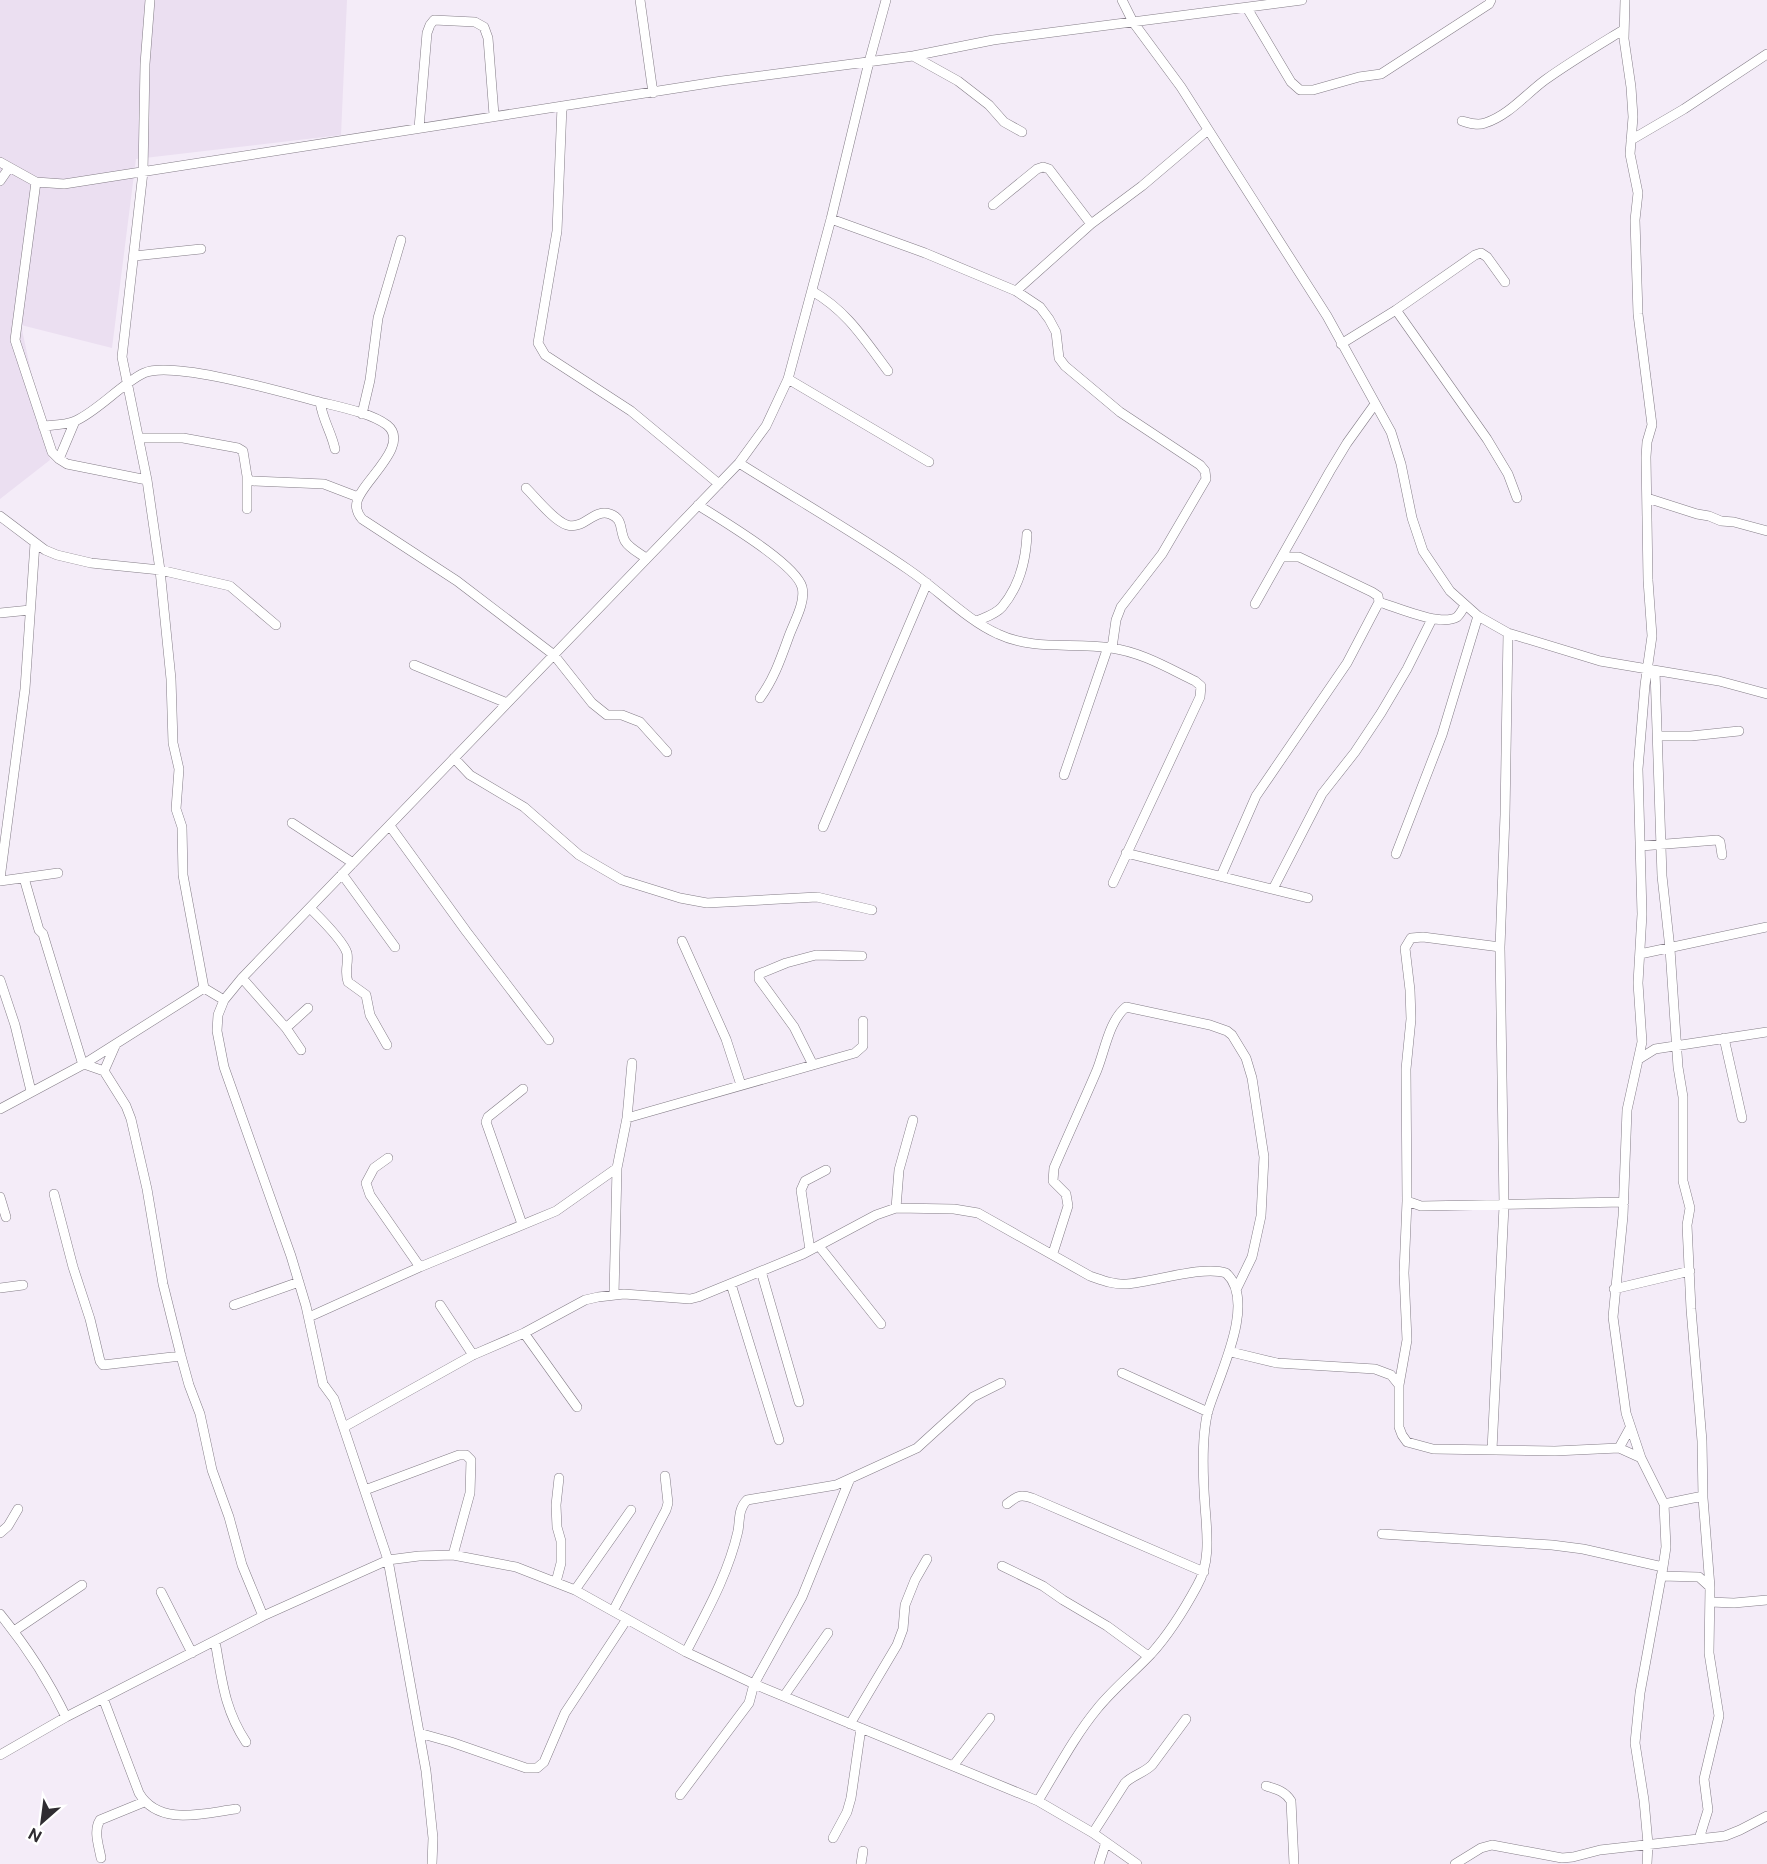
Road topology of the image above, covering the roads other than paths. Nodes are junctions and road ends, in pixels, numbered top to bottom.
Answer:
1 (150, 0) edge
2 (640, 0) edge
3 (886, 0) edge
4 (1122, 0) edge
5 (1302, 0) edge
6 (1491, 0) edge
7 (1625, 0) edge
8 (1247, 8) junction
9 (1133, 22) junction
10 (1623, 30) junction
11 (1767, 54) edge
12 (913, 56) junction
13 (869, 62) junction
14 (653, 93) junction
15 (562, 106) junction
16 (494, 116) junction
17 (1462, 121) dead end
18 (419, 128) junction
19 (1208, 130) junction
20 (1022, 132) dead end
21 (1631, 140) junction
22 (0, 162) edge
23 (9, 168) junction
24 (143, 172) junction
25 (0, 181) edge
26 (36, 182) junction
27 (993, 205) dead end
28 (831, 219) junction
29 (1091, 224) junction
30 (401, 240) dead end
31 (201, 249) dead end
32 (134, 256) junction
33 (1505, 282) dead end
34 (812, 291) junction
35 (1016, 291) junction
36 (1396, 310) junction
37 (1341, 344) junction
38 (888, 371) dead end
39 (788, 380) junction
40 (128, 384) junction
41 (320, 402) junction
42 (1376, 404) junction
43 (362, 414) junction
44 (75, 421) junction
45 (44, 426) junction
46 (139, 438) junction
47 (335, 449) dead end
48 (59, 459) junction
49 (929, 462) dead end
50 (739, 463) junction
51 (247, 476) junction
52 (147, 480) junction
53 (718, 484) junction
54 (526, 488) dead end
55 (358, 497) junction
56 (1517, 498) dead end
57 (1647, 498) junction
58 (1661, 503) junction
59 (698, 505) junction
60 (247, 509) dead end
61 (1647, 515) junction
62 (0, 516) edge
63 (1767, 531) edge
64 (1027, 534) dead end
65 (35, 543) junction
66 (1290, 544) junction
67 (1282, 557) junction
68 (1299, 557) junction
69 (646, 558) junction
70 (160, 570) junction
71 (927, 584) junction
72 (1379, 602) junction
73 (1255, 604) dead end
74 (1465, 605) junction
75 (30, 610) junction
76 (0, 613) edge
77 (1478, 616) junction
78 (1432, 619) junction
79 (977, 621) junction
80 (276, 625) dead end
81 (1508, 633) junction
82 (1110, 648) junction
83 (554, 655) junction
84 (414, 665) dead end
85 (1651, 671) junction
86 (1767, 694) edge
87 (760, 698) dead end
88 (507, 703) junction
89 (1739, 731) dead end
90 (1659, 736) junction
91 (667, 752) dead end
92 (454, 758) junction
93 (1064, 775) dead end
94 (292, 823) dead end
95 (390, 826) junction
96 (823, 827) dead end
97 (1660, 844) junction
98 (1641, 846) junction
99 (1126, 853) junction
100 (1396, 854) dead end
101 (1722, 855) dead end
102 (353, 863) junction
103 (58, 873) dead end
104 (342, 874) junction
105 (1221, 876) junction
106 (24, 878) junction
107 (0, 880) edge
108 (1113, 883) dead end
109 (1274, 889) junction
110 (1308, 898) dead end
111 (310, 908) junction
112 (872, 910) dead end
113 (1767, 927) edge
114 (682, 941) dead end
115 (395, 946) dead end
116 (1500, 947) junction
117 (1670, 949) junction
118 (1640, 954) junction
119 (862, 956) dead end
120 (242, 978) junction
121 (0, 980) edge
122 (204, 988) junction
123 (224, 1000) junction
124 (308, 1008) dead end
125 (863, 1021) dead end
126 (286, 1028) junction
127 (1767, 1032) edge
128 (1724, 1038) junction
129 (549, 1040) dead end
130 (1642, 1042) junction
131 (387, 1045) dead end
132 (115, 1046) junction
133 (1676, 1046) junction
134 (1655, 1049) junction
135 (301, 1050) dead end
136 (1639, 1059) junction
137 (632, 1063) dead end
138 (83, 1064) junction
139 (813, 1065) junction
140 (104, 1071) junction
141 (741, 1085) junction
142 (523, 1089) dead end
143 (31, 1091) junction
144 (0, 1109) edge
145 (627, 1118) junction
146 (1742, 1118) dead end
147 (913, 1120) dead end
148 (388, 1158) dead end
149 (617, 1168) junction
150 (826, 1170) dead end
151 (54, 1194) dead end
152 (0, 1197) edge
153 (1407, 1201) junction
154 (1624, 1202) junction
155 (1421, 1206) junction
156 (1504, 1206) junction
157 (896, 1208) junction
158 (1407, 1216) junction
159 (6, 1217) dead end
160 (522, 1224) junction
161 (814, 1248) junction
162 (1053, 1253) junction
163 (420, 1266) junction
164 (761, 1271) junction
165 (1690, 1271) junction
166 (299, 1282) junction
167 (731, 1284) junction
168 (23, 1285) dead end
169 (0, 1288) edge
170 (1614, 1289) junction
171 (1236, 1290) junction
172 (614, 1295) junction
173 (234, 1305) dead end
174 (440, 1305) dead end
175 (309, 1317) junction
176 (881, 1324) dead end
177 (524, 1333) junction
178 (1231, 1352) junction
179 (473, 1355) junction
180 (181, 1356) junction
181 (1403, 1363) junction
182 (1122, 1373) dead end
183 (1390, 1375) junction
184 (1001, 1383) dead end
185 (1399, 1385) junction
186 (799, 1402) dead end
187 (577, 1407) dead end
188 (1208, 1412) junction
189 (344, 1427) junction
190 (1630, 1428) junction
191 (779, 1440) dead end
192 (1619, 1448) junction
193 (1492, 1450) junction
194 (1641, 1458) junction
195 (665, 1476) dead end
196 (559, 1478) dead end
197 (849, 1481) junction
198 (365, 1490) junction
199 (1703, 1496) junction
200 (1007, 1504) dead end
201 (1664, 1504) junction
202 (18, 1509) dead end
203 (631, 1510) dead end
204 (0, 1533) edge
205 (1382, 1534) dead end
206 (453, 1555) junction
207 (927, 1559) dead end
208 (388, 1560) junction
209 (1002, 1566) dead end
210 (1709, 1567) junction
211 (1204, 1572) junction
212 (1662, 1572) junction
213 (1700, 1577) junction
214 (556, 1582) junction
215 (82, 1585) dead end
216 (1710, 1587) junction
217 (575, 1590) junction
218 (161, 1592) dead end
219 (1767, 1600) edge
220 (1710, 1602) junction
221 (613, 1611) junction
222 (0, 1614) edge
223 (263, 1616) junction
224 (627, 1619) junction
225 (14, 1631) junction
226 (828, 1633) dead end
227 (215, 1641) junction
228 (686, 1652) junction
229 (192, 1653) junction
230 (1148, 1656) junction
231 (754, 1684) junction
232 (784, 1696) junction
233 (103, 1698) junction
234 (66, 1717) junction
235 (990, 1718) dead end
236 (1186, 1719) dead end
237 (850, 1724) junction
238 (861, 1728) junction
239 (419, 1733) junction
240 (246, 1742) dead end
241 (0, 1755) edge
242 (953, 1766) junction
243 (1266, 1786) dead end
244 (680, 1795) dead end
245 (1038, 1801) junction
246 (144, 1802) junction
247 (236, 1809) dead end
248 (1767, 1816) edge
249 (1093, 1833) junction
250 (833, 1838) dead end
251 (1699, 1839) junction
252 (1106, 1842) junction
253 (1648, 1844) junction
254 (863, 1851) dead end
255 (101, 1858) dead end
256 (432, 1864) edge
257 (861, 1864) edge
258 (1099, 1864) edge
259 (1137, 1864) edge
260 (1294, 1864) edge
261 (1455, 1864) edge
262 (1647, 1864) edge

1 - 24 street
2 - 14 street
3 - 13 street
4 - 9 street
5 - 8 street
6 - 8 street
7 - 10 street
8 - 9 street
9 - 12 street
9 - 19 street
10 - 17 street
10 - 21 street
11 - 21 street
12 - 13 street
12 - 20 street
13 - 14 street
13 - 28 street
14 - 15 street
15 - 16 street
15 - 53 street
16 - 18 street
16 - 18 street
18 - 24 street
19 - 29 street
19 - 37 street
21 - 57 street
22 - 23 street
23 - 25 street
23 - 26 street
24 - 26 street
24 - 32 street
26 - 45 street
27 - 29 street
28 - 34 street
28 - 35 street
29 - 35 street
30 - 43 street
31 - 32 street
32 - 40 street
33 - 36 street
34 - 38 street
34 - 39 street
35 - 82 street
36 - 37 street
36 - 56 street
37 - 42 street
39 - 49 street
39 - 50 street
40 - 41 street
40 - 44 street
40 - 46 street
41 - 43 street
41 - 47 street
42 - 66 street
42 - 74 street
43 - 55 street
44 - 45 street
44 - 48 street
45 - 48 street
46 - 51 street
46 - 52 street
48 - 52 street
50 - 53 street
50 - 71 street
51 - 55 street
51 - 60 street
52 - 70 street
53 - 59 street
54 - 69 street
55 - 83 street
57 - 58 street
57 - 61 street
58 - 61 street
58 - 63 street
59 - 69 street
59 - 87 street
61 - 85 street
62 - 65 street
64 - 79 street
65 - 70 street
65 - 75 street
66 - 67 street
66 - 68 street
67 - 68 street
67 - 73 street
68 - 72 street
69 - 83 street
70 - 80 street
70 - 122 street
71 - 79 street
71 - 96 street
72 - 78 street
72 - 105 street
74 - 77 street
74 - 78 street
75 - 76 street
75 - 107 street
77 - 81 street
77 - 100 street
78 - 109 street
79 - 82 street
81 - 85 street
81 - 116 street
82 - 93 street
82 - 99 street
83 - 88 street
83 - 91 street
84 - 88 street
85 - 86 street
85 - 90 street
85 - 98 street
88 - 92 street
89 - 90 street
90 - 97 street
92 - 95 street
92 - 112 street
94 - 102 street
95 - 102 street
95 - 129 street
97 - 98 street
97 - 101 street
97 - 117 street
98 - 118 street
99 - 105 street
99 - 108 street
102 - 104 street
103 - 106 street
104 - 111 street
104 - 115 street
105 - 109 street
106 - 107 street
106 - 138 street
109 - 110 street
111 - 120 street
111 - 131 street
113 - 117 street
114 - 141 street
116 - 153 street
116 - 156 street
117 - 118 street
117 - 133 street
118 - 130 street
119 - 139 street
120 - 123 street
120 - 126 street
121 - 143 street
122 - 123 street
122 - 132 street
123 - 166 street
124 - 126 street
125 - 139 street
126 - 135 street
127 - 128 street
128 - 133 street
128 - 146 street
130 - 134 street
130 - 136 street
132 - 138 street
132 - 140 street
133 - 134 street
133 - 165 street
134 - 136 street
136 - 154 street
137 - 145 street
138 - 140 street
138 - 143 street
139 - 141 street
140 - 180 street
141 - 145 street
142 - 160 street
143 - 144 street
145 - 149 street
147 - 157 street
148 - 163 street
149 - 160 street
149 - 172 street
150 - 161 street
151 - 180 street
152 - 159 street
153 - 155 street
153 - 158 street
154 - 156 street
154 - 170 street
155 - 156 street
155 - 158 street
156 - 193 street
157 - 161 street
157 - 162 street
158 - 181 street
160 - 163 street
161 - 164 street
161 - 176 street
162 - 171 street
162 - 171 street
163 - 175 street
164 - 167 street
164 - 186 street
165 - 170 street
165 - 199 street
166 - 173 street
166 - 175 street
167 - 172 street
167 - 191 street
168 - 169 street
170 - 190 street
171 - 178 street
172 - 177 street
174 - 179 street
175 - 189 street
177 - 179 street
177 - 187 street
178 - 183 street
178 - 188 street
179 - 189 street
180 - 223 street
181 - 183 street
181 - 185 street
182 - 188 street
183 - 185 street
184 - 197 street
185 - 193 street
188 - 211 street
189 - 198 street
190 - 192 street
190 - 194 street
192 - 193 street
192 - 194 street
194 - 201 street
195 - 221 street
196 - 214 street
197 - 228 street
197 - 231 street
198 - 206 street
198 - 208 street
199 - 201 street
199 - 210 street
200 - 211 street
201 - 212 street
202 - 204 street
203 - 217 street
205 - 212 street
206 - 208 street
206 - 214 street
207 - 237 street
208 - 223 street
208 - 239 street
209 - 230 street
210 - 213 street
210 - 216 street
211 - 230 street
212 - 213 street
212 - 253 street
213 - 216 street
214 - 217 street
215 - 225 street
216 - 220 street
217 - 221 street
218 - 229 street
219 - 220 street
220 - 251 street
221 - 224 street
222 - 225 street
223 - 227 street
224 - 228 street
224 - 239 street
225 - 234 street
226 - 232 street
227 - 229 street
227 - 240 street
228 - 231 street
229 - 233 street
230 - 245 street
231 - 232 street
231 - 244 street
232 - 237 street
233 - 234 street
233 - 246 street
234 - 241 street
235 - 242 street
236 - 249 street
237 - 238 street
238 - 242 street
238 - 250 street
239 - 256 street
242 - 245 street
243 - 260 street
245 - 249 street
246 - 247 street
246 - 255 street
248 - 251 street
249 - 252 street
251 - 253 street
252 - 258 street
252 - 259 street
253 - 261 street
253 - 262 street
254 - 257 street

